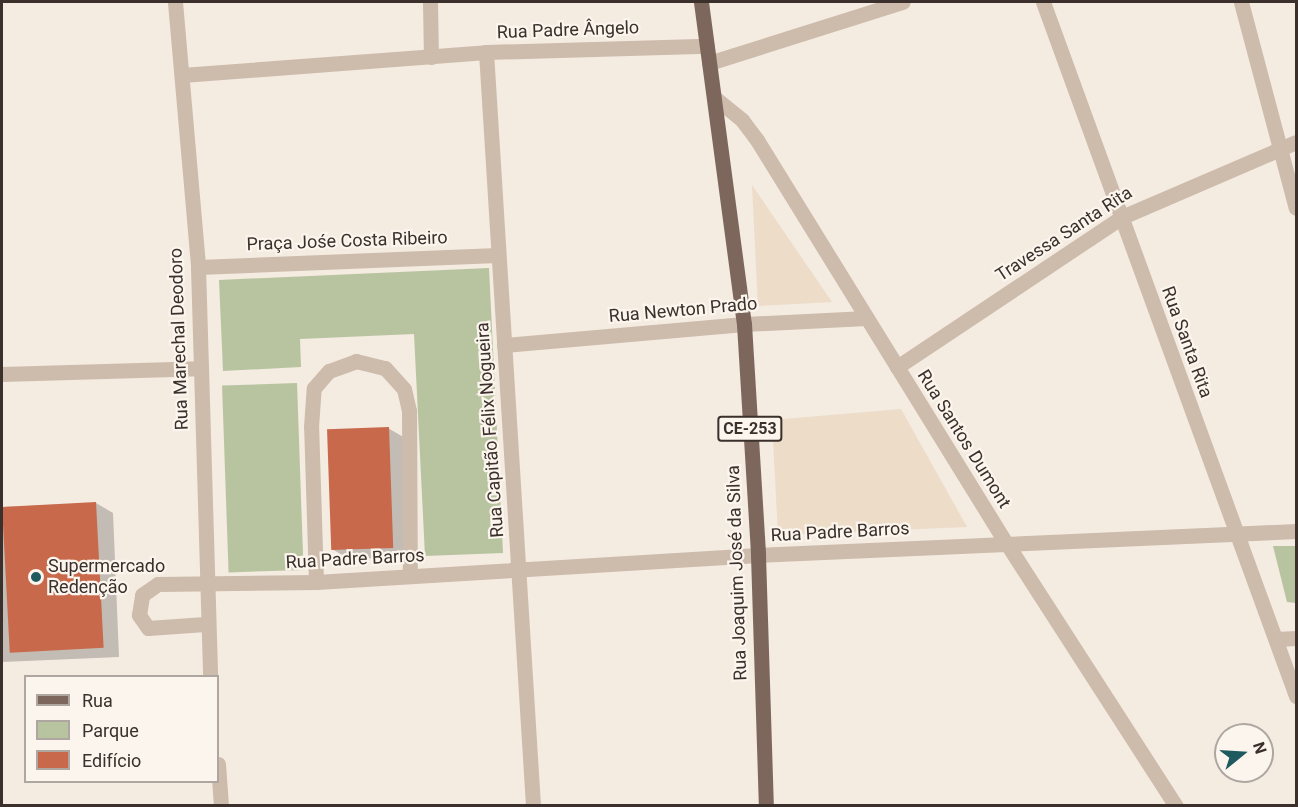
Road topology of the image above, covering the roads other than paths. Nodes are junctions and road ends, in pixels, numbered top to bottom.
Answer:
1 (175, 2) edge
2 (430, 2) edge
3 (700, 2) edge
4 (903, 2) edge
5 (1043, 2) edge
6 (1240, 2) edge
7 (707, 46) junction
8 (486, 52) junction
9 (431, 57) junction
10 (709, 63) junction
11 (182, 75) junction
12 (715, 98) junction
13 (1296, 142) edge
14 (1279, 148) junction
15 (1296, 208) edge
16 (1122, 217) junction
17 (498, 255) junction
18 (198, 267) junction
19 (866, 318) junction
20 (744, 324) junction
21 (504, 345) junction
22 (897, 367) junction
23 (199, 368) junction
24 (2, 374) edge
25 (1234, 531) junction
26 (1296, 531) edge
27 (1007, 544) junction
28 (758, 555) junction
29 (518, 568) junction
30 (410, 576) junction
31 (316, 582) junction
32 (206, 585) junction
33 (205, 624) junction
34 (1296, 638) edge
35 (1276, 639) junction
36 (210, 675) edge
37 (1296, 696) edge
38 (219, 778) edge
39 (762, 802) edge
40 (221, 806) edge
41 (533, 806) edge
42 (1176, 806) edge

1 - 11 street, Rua Marechal Deodoro
2 - 9 street
3 - 7 main road, CE-253
4 - 10 street
5 - 16 street, Rua Santa Rita
6 - 14 street
7 - 8 street, Rua Padre Ângelo
7 - 10 main road, CE-253
8 - 9 street, Rua Padre Ângelo
8 - 17 street, Rua Capitão Félix Nogueira
9 - 11 street, Rua Padre Ângelo
10 - 12 main road, Rua Joaquim José da Silva / CE-253
11 - 18 street, Rua Marechal Deodoro
12 - 19 street, Rua Santos Dumont
12 - 20 main road, Rua Joaquim José da Silva / CE-253
13 - 14 street, Travessa Santa Rita
14 - 15 street
14 - 16 street, Travessa Santa Rita
16 - 22 street, Travessa Santa Rita
16 - 25 street, Rua Santa Rita
17 - 18 street, Praça Jośe Costa Ribeiro
17 - 21 street, Rua Capitão Félix Nogueira
18 - 23 street, Rua Marechal Deodoro
19 - 20 street, Rua Newton Prado
19 - 22 street, Rua Santos Dumont
20 - 21 street, Rua Newton Prado
20 - 28 main road, Rua Joaquim José da Silva / CE-253
21 - 29 street, Rua Capitão Félix Nogueira
22 - 27 street, Rua Santos Dumont
23 - 24 street
23 - 32 street, Rua Marechal Deodoro
25 - 26 street, Rua Padre Barros
25 - 27 street, Rua Padre Barros
25 - 35 street, Rua Santa Rita
27 - 28 street, Rua Padre Barros
27 - 42 street, Rua Santos Dumont
28 - 29 street, Rua Padre Barros
28 - 39 main road, Rua Joaquim José da Silva / CE-253
29 - 30 street, Rua Padre Barros
29 - 41 street, Rua Capitão Félix Nogueira
30 - 31 street, Rua Padre Barros
30 - 31 street
31 - 32 street, Rua Padre Barros
32 - 33 street, Rua Marechal Deodoro
32 - 33 street, Rua Padre Barros
33 - 36 street, Rua Marechal Deodoro
34 - 35 street
35 - 37 street, Rua Santa Rita
38 - 40 street

